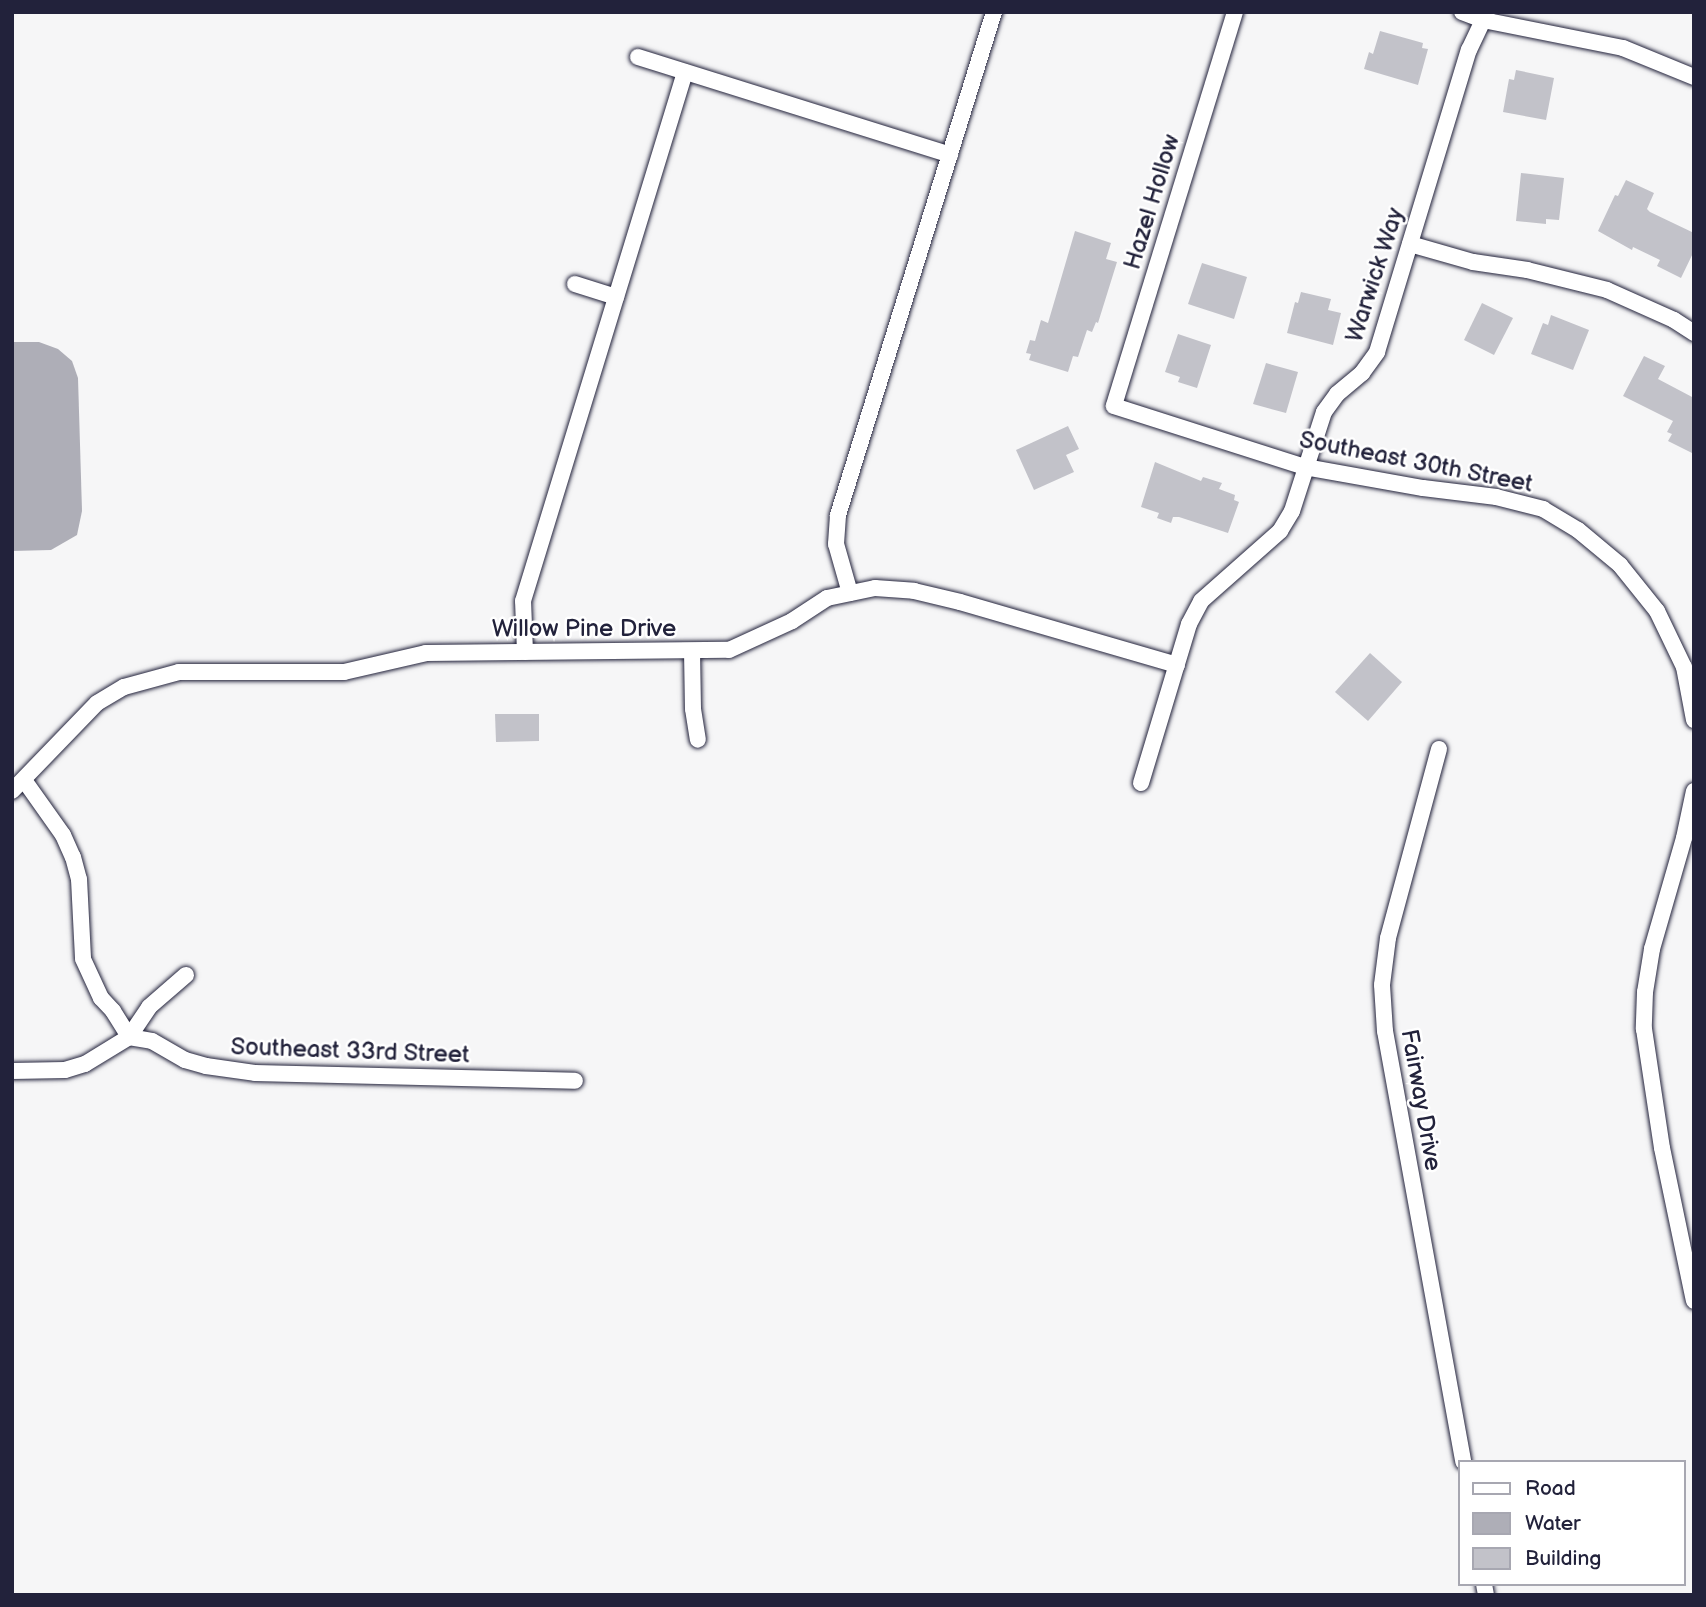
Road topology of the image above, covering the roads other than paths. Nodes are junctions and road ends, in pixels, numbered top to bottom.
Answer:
1 (994, 12) edge
2 (1235, 12) edge
3 (1462, 12) edge
4 (1485, 16) edge
5 (638, 57) dead end
6 (685, 72) junction
7 (1694, 76) edge
8 (950, 155) junction
9 (1410, 244) junction
10 (575, 284) dead end
11 (616, 297) junction
12 (1694, 333) edge
13 (1114, 406) joint
14 (1305, 467) junction
15 (850, 593) junction
16 (692, 651) junction
17 (525, 652) junction
18 (1177, 665) junction
19 (1689, 666) edge
20 (1694, 720) edge
21 (698, 740) dead end
22 (1439, 749) dead end
23 (1141, 783) dead end
24 (18, 785) edge
25 (1694, 791) edge
26 (186, 975) dead end
27 (130, 1037) junction
28 (12, 1071) edge
29 (575, 1081) dead end
30 (1694, 1301) edge
31 (1463, 1460) edge

1 - 8 street
2 - 13 street, Hazel Hollow
3 - 4 street
4 - 7 street
4 - 9 street, Warwick Way
5 - 6 street
6 - 8 street
6 - 11 street
8 - 15 street
9 - 12 street
9 - 14 street, Warwick Way
10 - 11 street
11 - 17 street
13 - 14 street, Southeast 30th Street
14 - 18 street, Warwick Way
14 - 19 street, Southeast 30th Street
15 - 16 street, Willow Pine Drive
15 - 18 street, Willow Pine Drive
16 - 17 street, Willow Pine Drive
16 - 21 street
17 - 24 street, Willow Pine Drive
18 - 23 street, Warwick Way
19 - 20 street, Southeast 30th Street
22 - 31 street, Fairway Drive
24 - 27 street
25 - 30 street
26 - 27 street
27 - 28 street
27 - 29 street, Southeast 33rd Street

